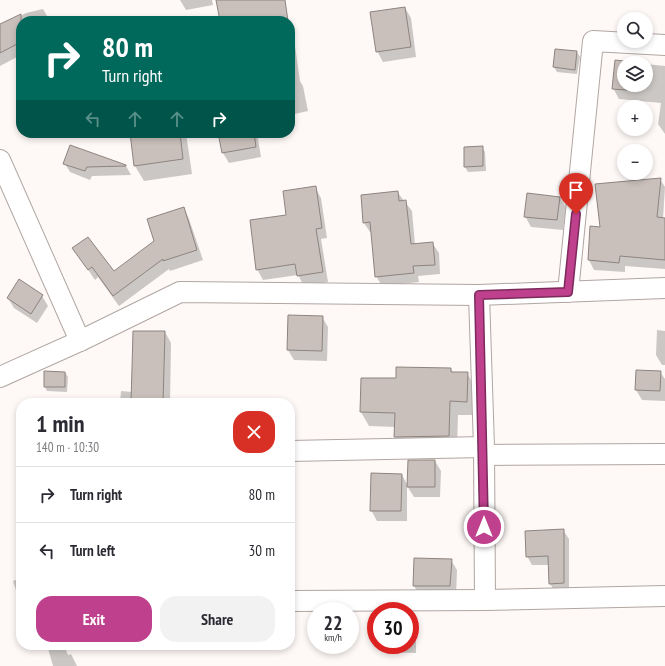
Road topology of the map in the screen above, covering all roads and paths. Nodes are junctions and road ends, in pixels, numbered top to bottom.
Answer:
1 (665, 45) edge
2 (0, 160) edge
3 (665, 288) edge
4 (568, 292) junction
5 (479, 295) junction
6 (80, 341) junction
7 (0, 377) edge
8 (295, 451) edge
9 (484, 451) junction
10 (665, 454) edge
11 (665, 596) edge
12 (485, 600) junction
13 (295, 601) edge

1 - 4 street
2 - 6 street
3 - 4 street
4 - 5 street
5 - 6 street
5 - 9 street
6 - 7 street
8 - 9 street
9 - 10 street
9 - 12 street
11 - 12 street
12 - 13 street

